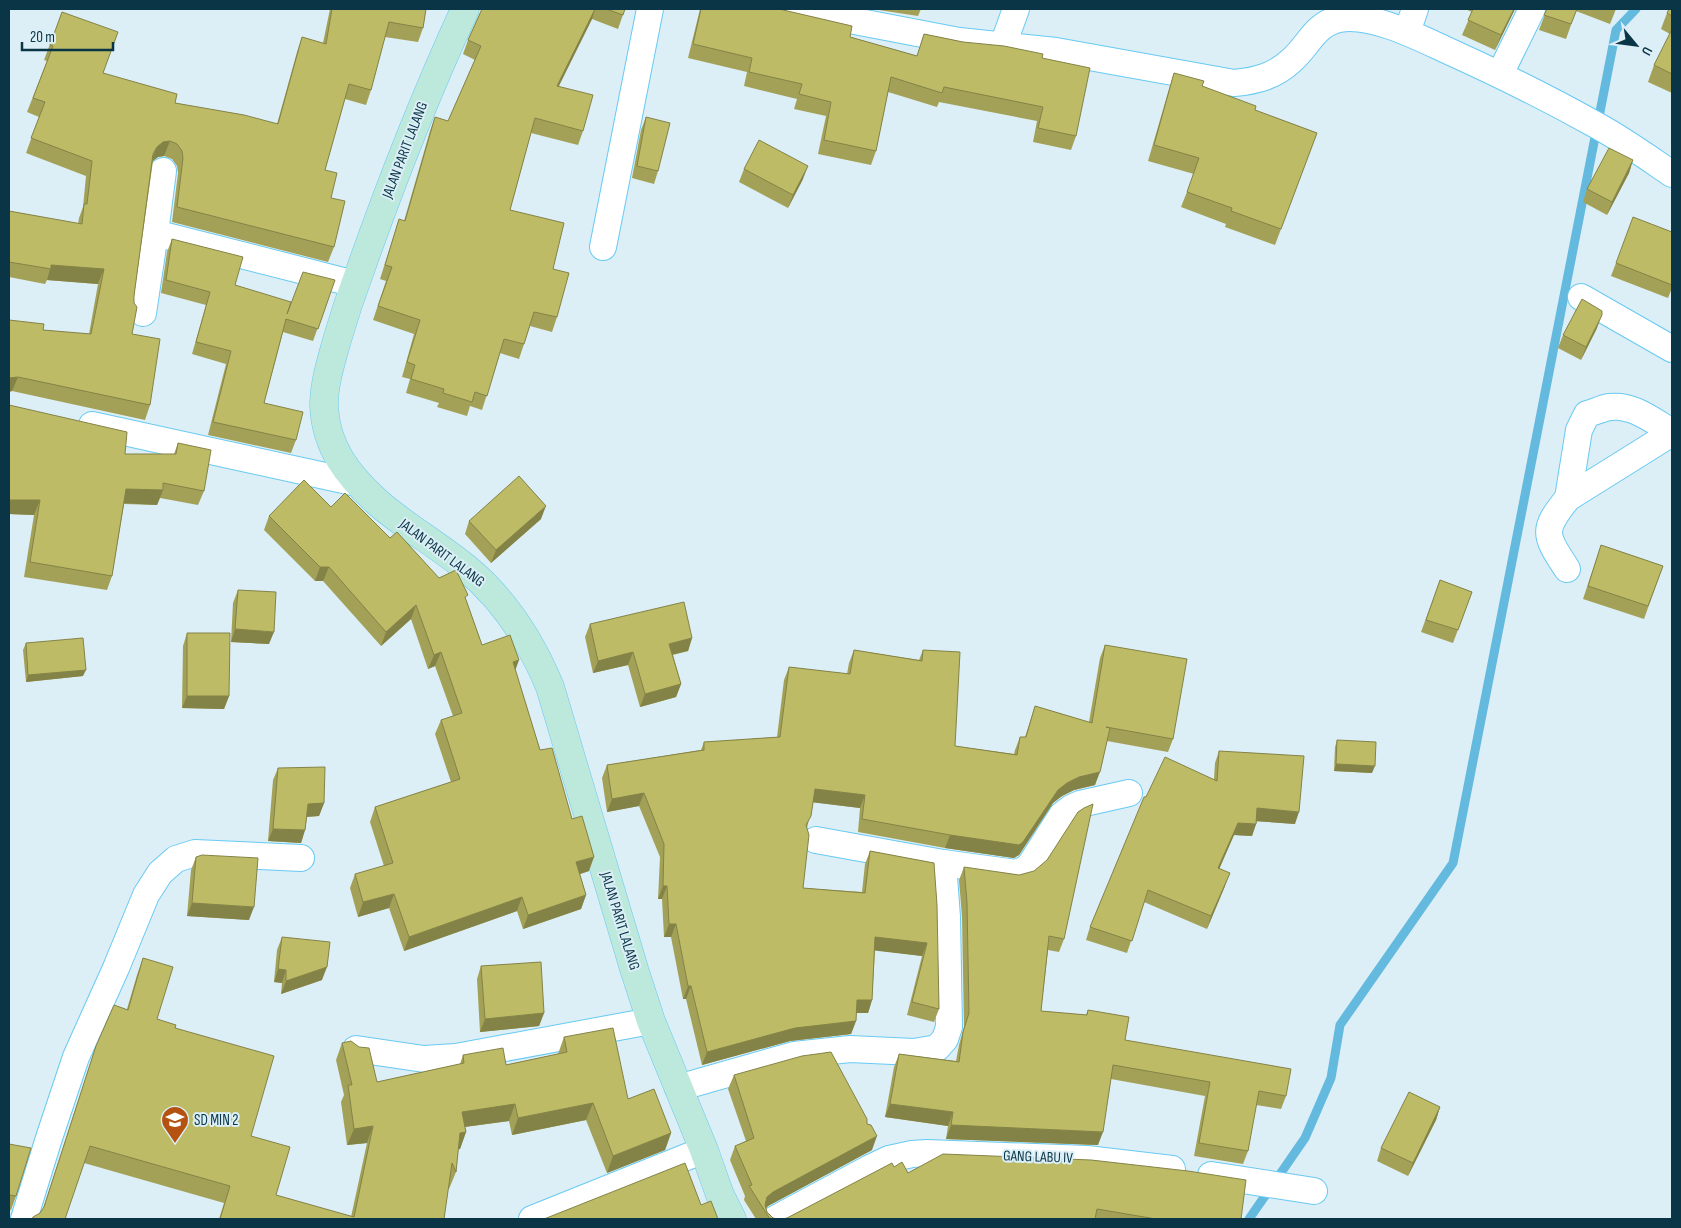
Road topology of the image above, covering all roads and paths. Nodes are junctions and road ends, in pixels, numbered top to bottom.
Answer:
1 (465, 9) edge
2 (650, 9) edge
3 (792, 9) edge
4 (1016, 9) edge
5 (1532, 9) edge
6 (841, 13) edge
7 (1397, 18) edge
8 (1003, 44) junction
9 (1500, 74) junction
10 (163, 172) dead end
11 (1672, 174) edge
12 (155, 233) junction
13 (603, 247) dead end
14 (355, 284) junction
15 (1581, 297) edge
16 (143, 313) dead end
17 (1672, 349) edge
18 (64, 419) edge
19 (1672, 432) edge
20 (357, 483) junction
21 (1568, 498) junction
22 (1567, 569) dead end
23 (1129, 793) dead end
24 (816, 840) dead end
25 (301, 858) dead end
26 (944, 863) junction
27 (651, 1021) junction
28 (356, 1049) edge
29 (678, 1088) junction
30 (704, 1150) junction
31 (1314, 1192) dead end
32 (24, 1219) edge
33 (532, 1219) edge
34 (732, 1219) edge
35 (775, 1219) edge

1 - 14 street, JALAN PARIT LALANG
2 - 13 street
3 - 6 street
4 - 8 street
5 - 9 street
6 - 8 street
7 - 8 street
7 - 9 street
9 - 11 street
10 - 12 street
12 - 14 street
12 - 16 street
14 - 20 street, JALAN PARIT LALANG
15 - 17 street
18 - 20 street
19 - 21 street
19 - 21 street
20 - 27 street, JALAN PARIT LALANG
21 - 22 street
23 - 26 street
24 - 26 street
25 - 32 street
26 - 29 street
27 - 28 street
27 - 29 street, JALAN PARIT LALANG
29 - 30 street, JALAN PARIT LALANG
30 - 33 street
30 - 34 street, JALAN PARIT LALANG
31 - 35 street, GANG LABU IV

